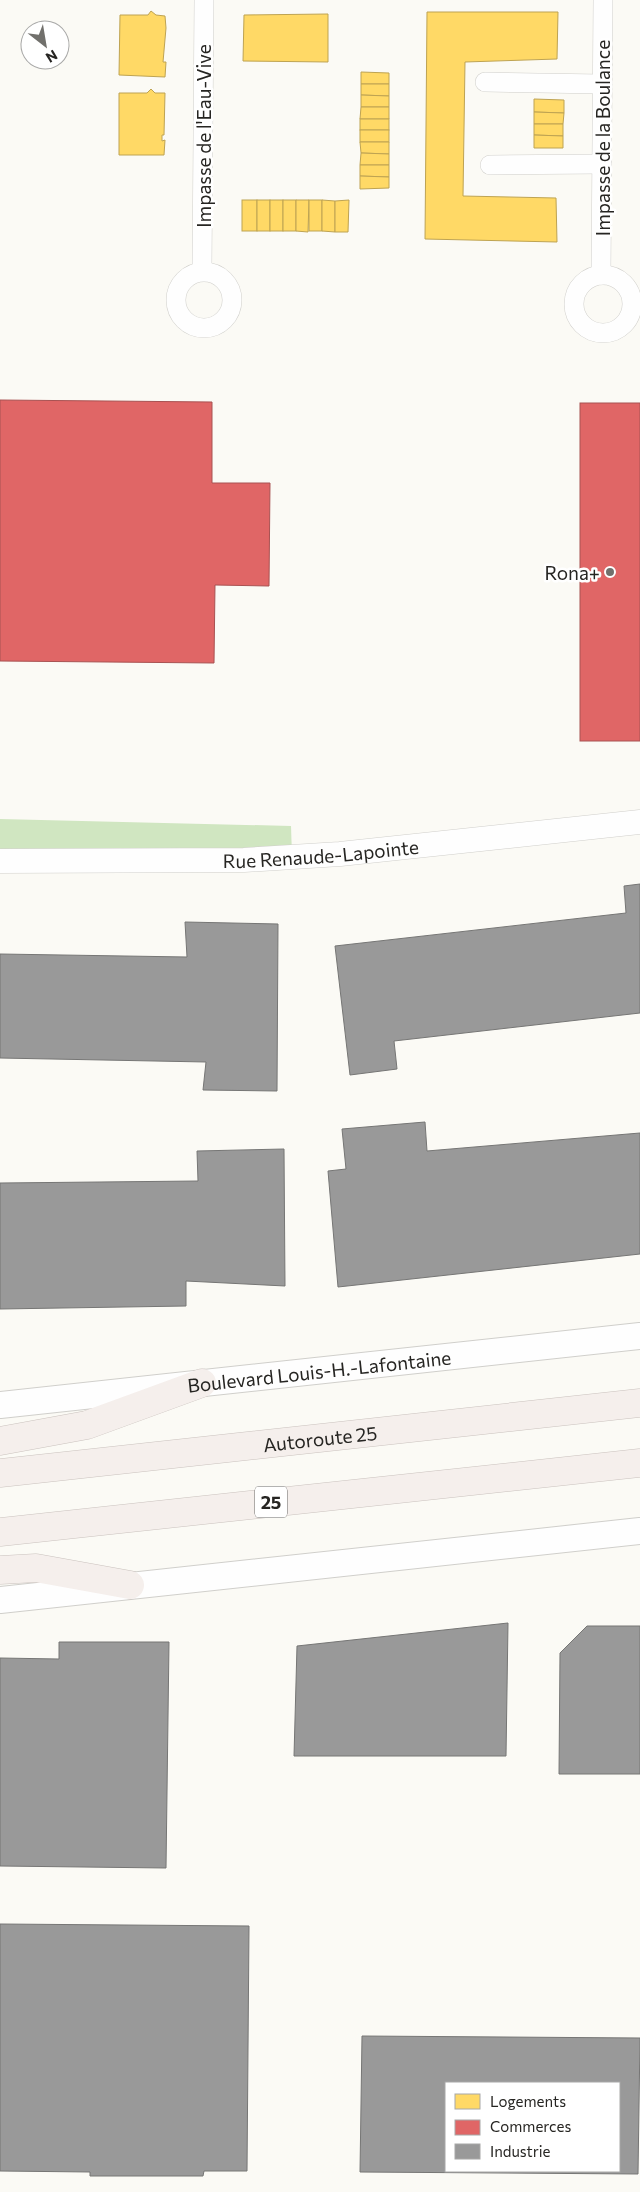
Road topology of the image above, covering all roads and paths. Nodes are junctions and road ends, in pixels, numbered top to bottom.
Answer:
1 (204, 0) edge
2 (603, 0) edge
3 (485, 82) dead end
4 (602, 84) junction
5 (602, 164) junction
6 (490, 165) dead end
7 (202, 271) dead end
8 (601, 275) dead end
9 (640, 822) edge
10 (0, 861) edge
11 (640, 1336) edge
12 (202, 1383) junction
13 (640, 1403) edge
14 (0, 1405) edge
15 (0, 1441) edge
16 (640, 1462) edge
17 (0, 1472) edge
18 (640, 1531) edge
19 (0, 1532) edge
20 (0, 1570) edge
21 (130, 1585) junction
22 (0, 1600) edge

1 - 7 street, Impasse de l'Eau-Vive
2 - 4 street, Impasse de la Boulance
3 - 4 street
4 - 5 street, Impasse de la Boulance
5 - 6 street
5 - 8 street, Impasse de la Boulance
9 - 10 street, Rue Renaude-Lapointe
11 - 12 main road, Boulevard Louis-H.-Lafontaine
12 - 14 main road, Boulevard Louis-H.-Lafontaine
12 - 15 highway
13 - 17 highway, Autoroute 25
16 - 19 highway, 25
18 - 21 main road
20 - 21 highway
21 - 22 main road

